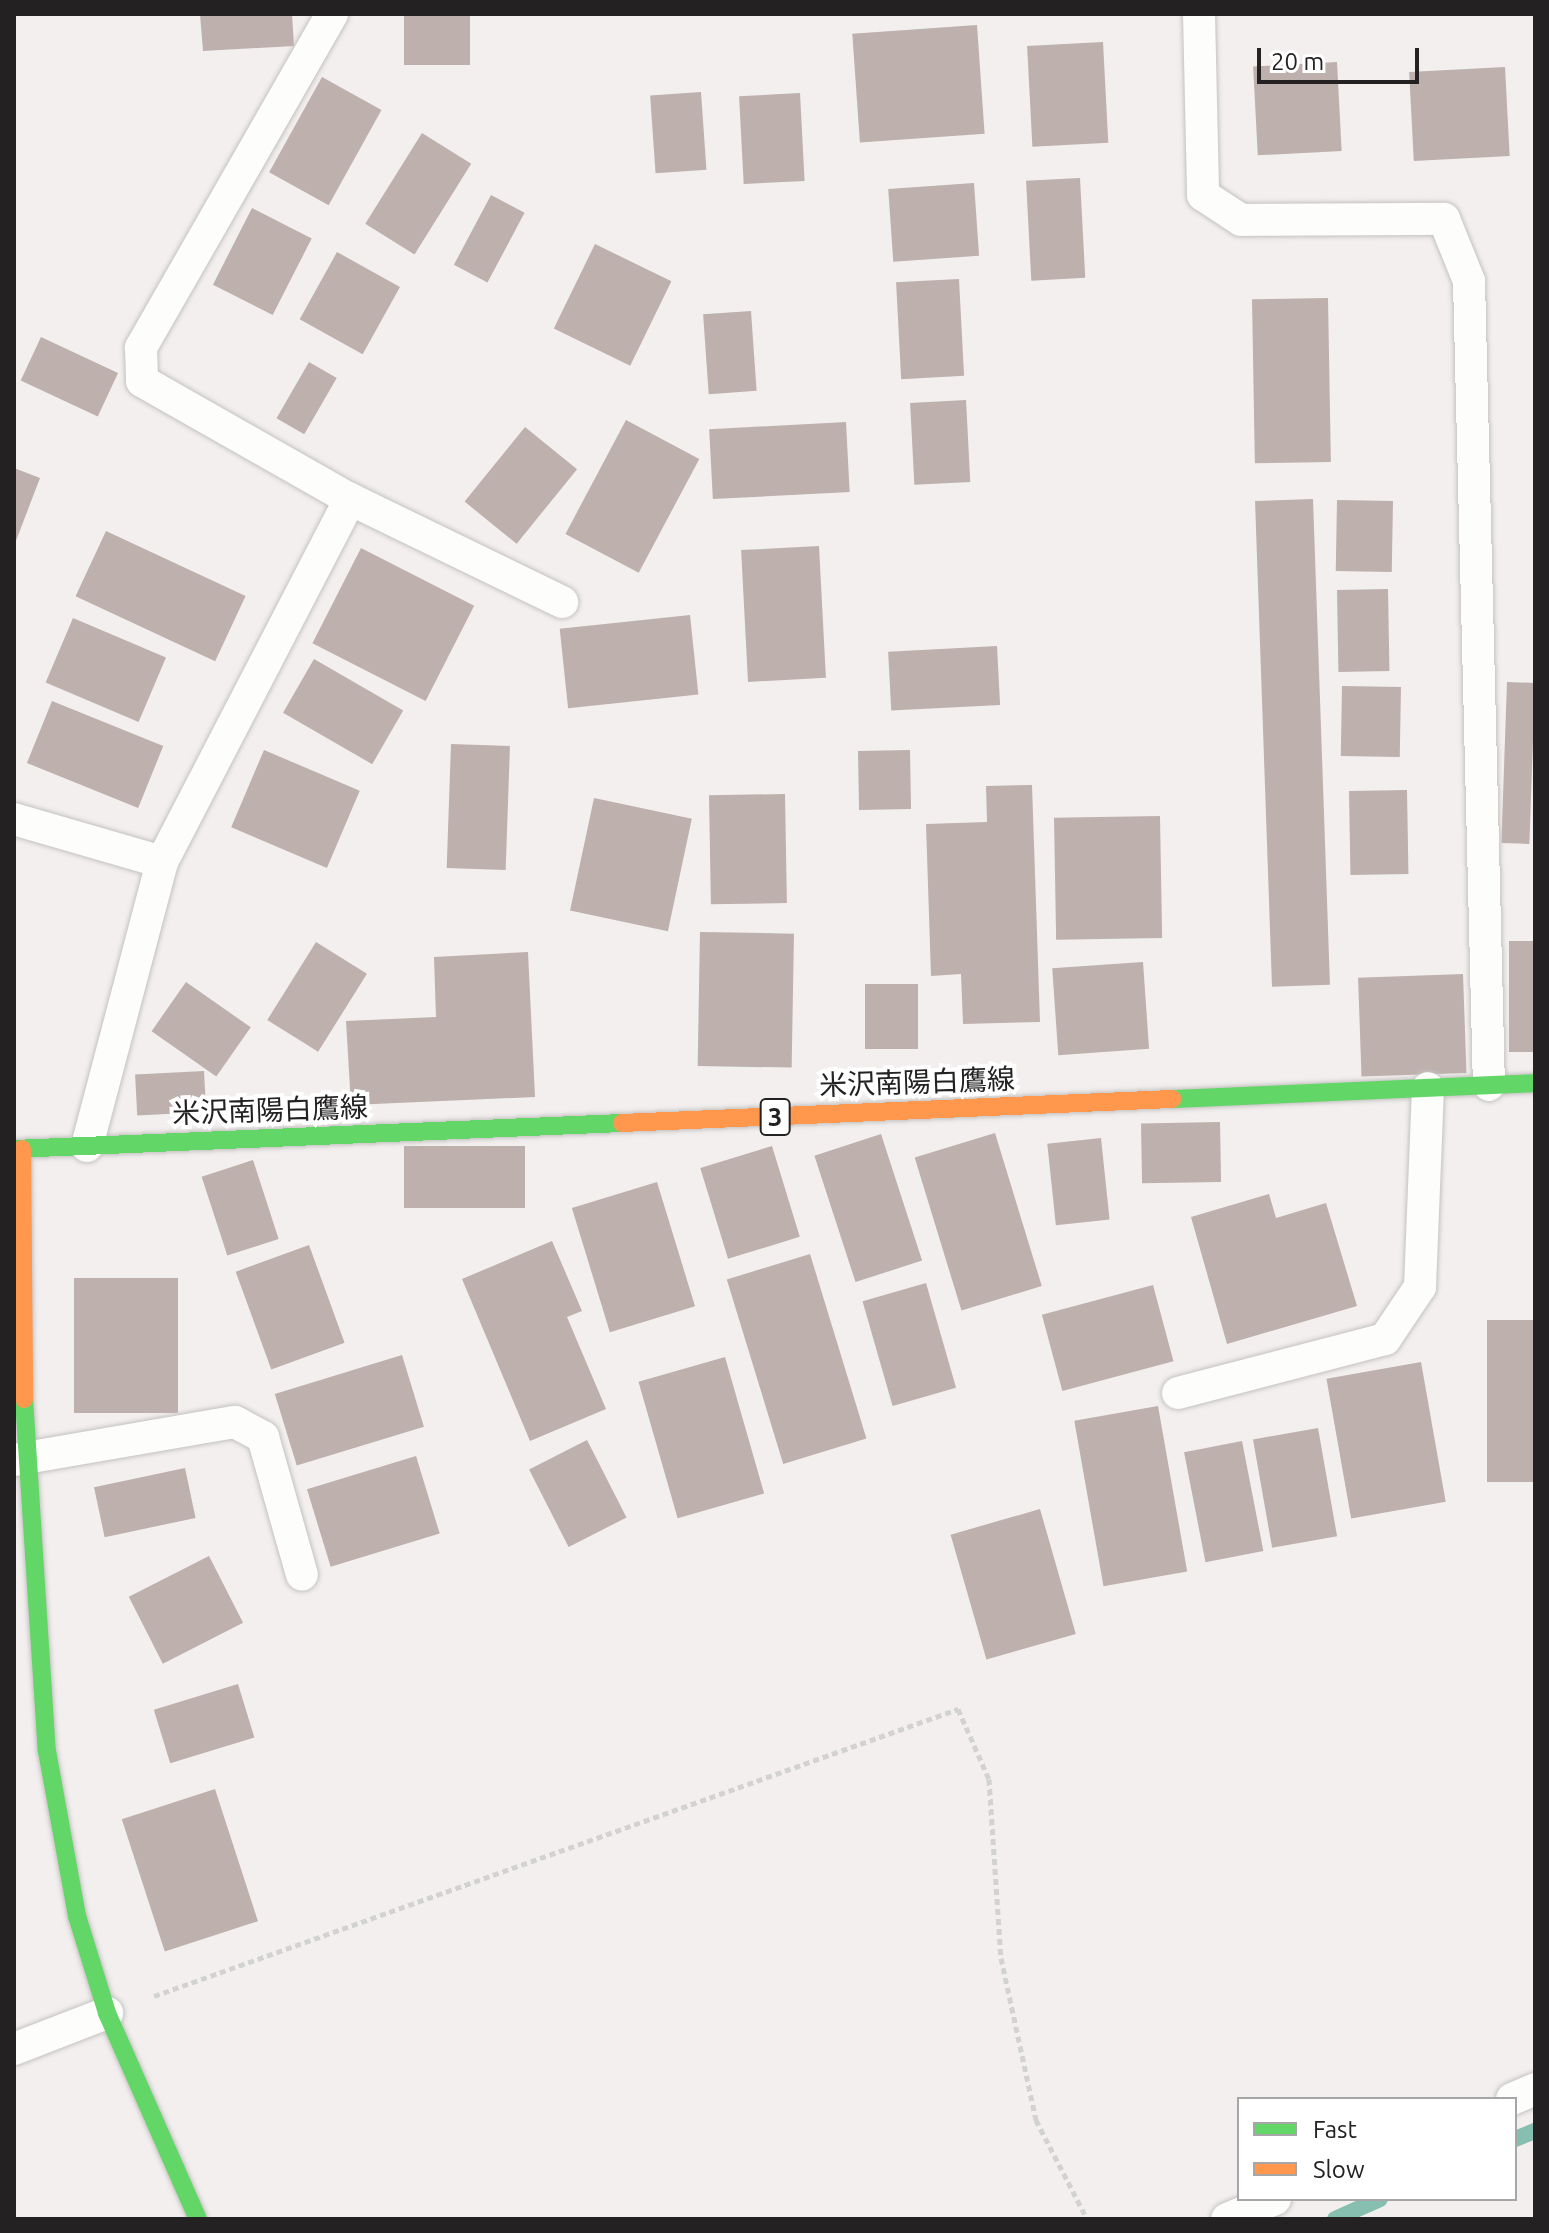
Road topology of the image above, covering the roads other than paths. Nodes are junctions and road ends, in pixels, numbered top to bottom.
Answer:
1 (332, 14) edge
2 (1199, 14) edge
3 (350, 499) junction
4 (562, 602) dead end
5 (14, 819) edge
6 (162, 862) junction
7 (1535, 1083) edge
8 (1489, 1085) junction
9 (1428, 1088) junction
10 (87, 1146) junction
11 (18, 1149) edge
12 (1178, 1393) dead end
13 (20, 1459) edge
14 (302, 1575) dead end
15 (107, 2013) junction
16 (14, 2049) edge
17 (1535, 2089) edge
18 (1517, 2097) edge
19 (1270, 2201) edge
20 (198, 2219) edge
21 (1227, 2219) edge

1 - 3 lane
2 - 8 lane
3 - 4 lane
3 - 6 lane
5 - 6 lane
6 - 10 lane
7 - 8 main road, 米沢南陽白鷹線 / 3
8 - 9 main road, 米沢南陽白鷹線 / 3
9 - 10 main road, 米沢南陽白鷹線 / 3
9 - 12 lane
10 - 11 main road, 米沢南陽白鷹線 / 3
11 - 13 main road
13 - 14 lane
13 - 15 main road
15 - 16 lane
15 - 20 main road
17 - 18 lane
19 - 21 lane

